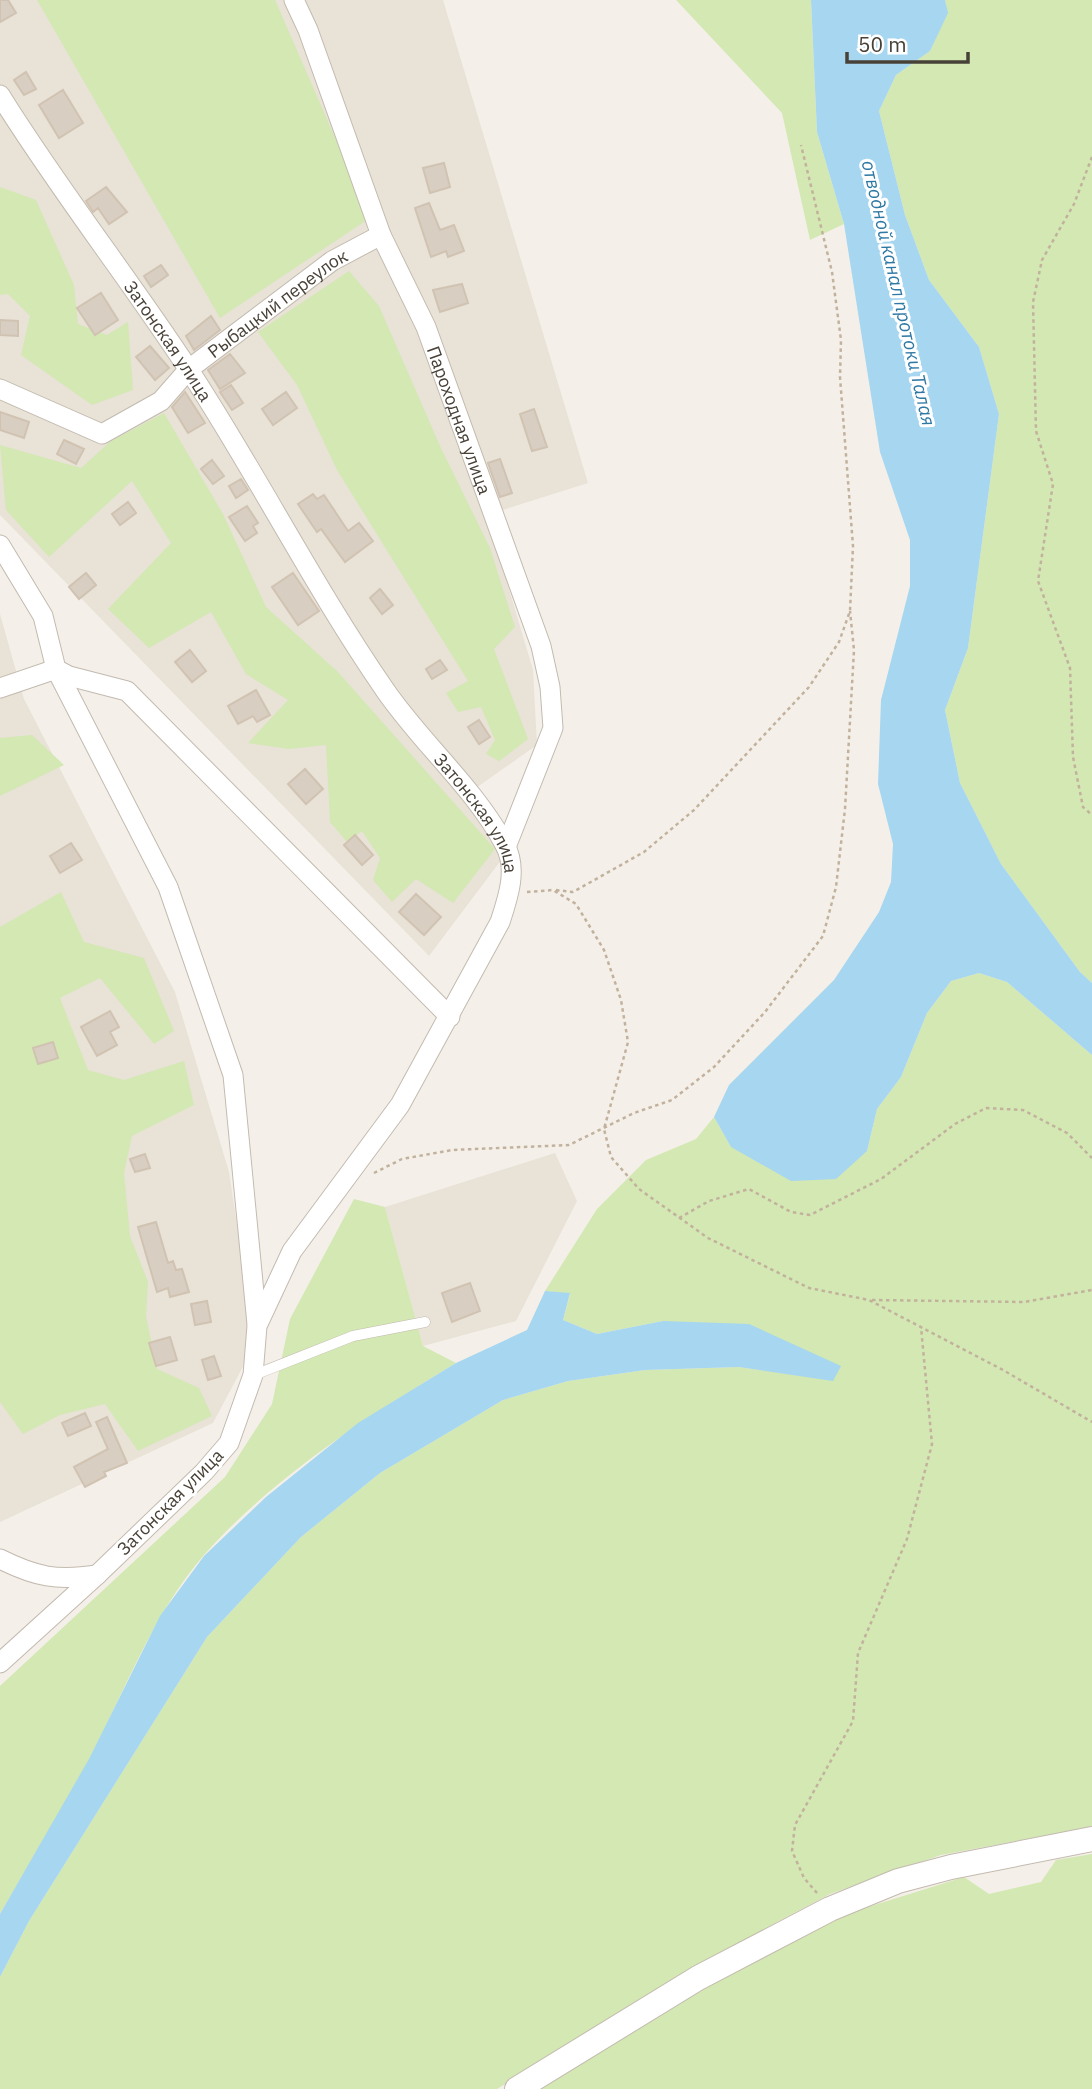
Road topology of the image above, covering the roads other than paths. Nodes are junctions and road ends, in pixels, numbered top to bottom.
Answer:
1 (294, 0) edge
2 (0, 96) edge
3 (381, 235) junction
4 (189, 369) junction
5 (0, 389) edge
6 (0, 545) edge
7 (56, 669) junction
8 (0, 688) edge
9 (506, 847) junction
10 (450, 1017) junction
11 (425, 1322) dead end
12 (257, 1326) junction
13 (253, 1375) junction
14 (0, 1559) edge
15 (98, 1574) junction
16 (0, 1663) edge
17 (1092, 1839) edge
18 (517, 2089) edge

1 - 3 street, Пароходная улица
2 - 4 street, Затонская улица
3 - 4 street, Рыбацкий переулок
3 - 9 street, Пароходная улица
4 - 5 street, Рыбацкий переулок
4 - 9 street, Затонская улица
6 - 7 street
7 - 8 street
7 - 10 street
7 - 12 street
9 - 10 street, Затонская улица
10 - 12 street, Затонская улица
11 - 13 lane
12 - 13 street, Затонская улица
13 - 15 street, Затонская улица
14 - 15 street
15 - 16 street, Затонская улица
17 - 18 street

